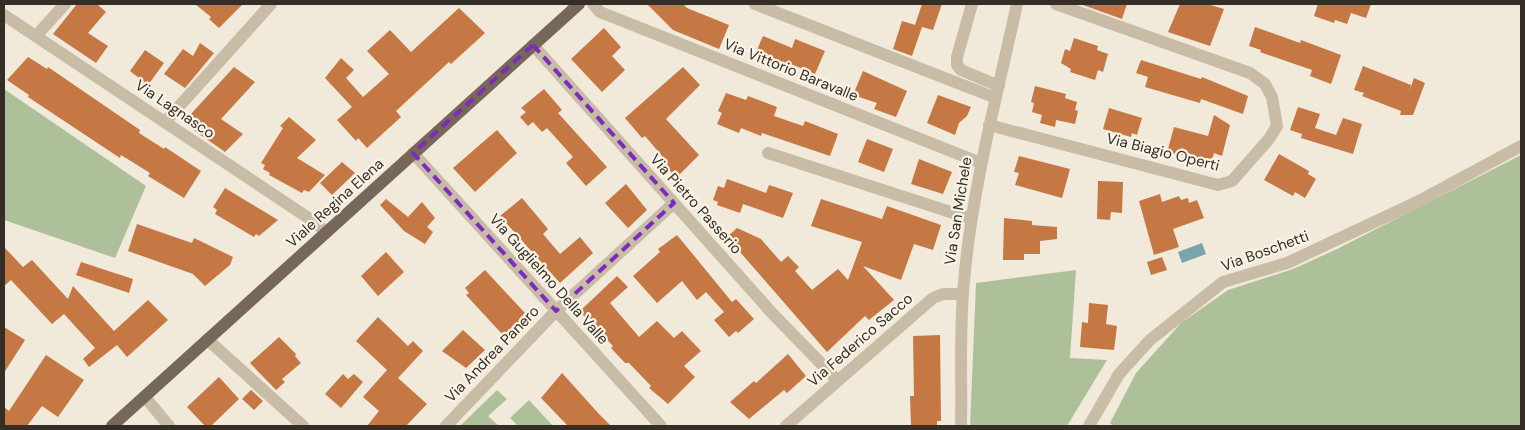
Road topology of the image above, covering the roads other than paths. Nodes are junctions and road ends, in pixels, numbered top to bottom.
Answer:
1 (65, 4) edge
2 (270, 4) edge
3 (579, 4) edge
4 (755, 4) edge
5 (972, 4) edge
6 (1017, 4) edge
7 (1056, 4) edge
8 (596, 8) edge
9 (4, 15) edge
10 (36, 36) junction
11 (533, 45) junction
12 (997, 92) junction
13 (165, 122) junction
14 (989, 125) junction
15 (1521, 146) edge
16 (768, 153) dead end
17 (413, 154) junction
18 (981, 164) junction
19 (674, 204) junction
20 (972, 219) junction
21 (326, 233) junction
22 (963, 294) junction
23 (556, 311) junction
24 (208, 340) junction
25 (838, 381) junction
26 (145, 397) junction
27 (112, 426) edge
28 (170, 426) edge
29 (304, 426) edge
30 (446, 426) edge
31 (661, 426) edge
32 (786, 426) edge
33 (961, 426) edge
34 (1089, 426) edge

1 - 10 street
2 - 13 street
3 - 11 main road, Viale Regina Elena
4 - 12 street
5 - 12 street
6 - 12 street, Via San Michele
7 - 14 street, Via Biagio Operti
8 - 18 street, Via Vittorio Baravalle
9 - 10 street, Via Lagnasco
10 - 13 street, Via Lagnasco
11 - 17 main road, Viale Regina Elena
11 - 19 street, Via Pietro Passerio
12 - 14 street, Via San Michele
13 - 21 street, Via Lagnasco
14 - 18 street, Via San Michele
15 - 34 street, Via Boschetti
16 - 20 street
17 - 21 main road, Viale Regina Elena
17 - 23 street, Via Guglielmo Della Valle
18 - 20 street, Via San Michele
19 - 23 street, Via Andrea Panero
19 - 25 street, Via Pietro Passerio
20 - 22 street, Via San Michele
21 - 24 main road, Viale Regina Elena
22 - 25 street, Via Federico Sacco
22 - 33 street, Via San Michele
23 - 30 street, Via Andrea Panero
23 - 31 street, Via Guglielmo Della Valle
24 - 26 main road, Viale Regina Elena
24 - 29 street
25 - 32 street, Via Federico Sacco
26 - 27 main road, Viale Regina Elena
26 - 28 street

